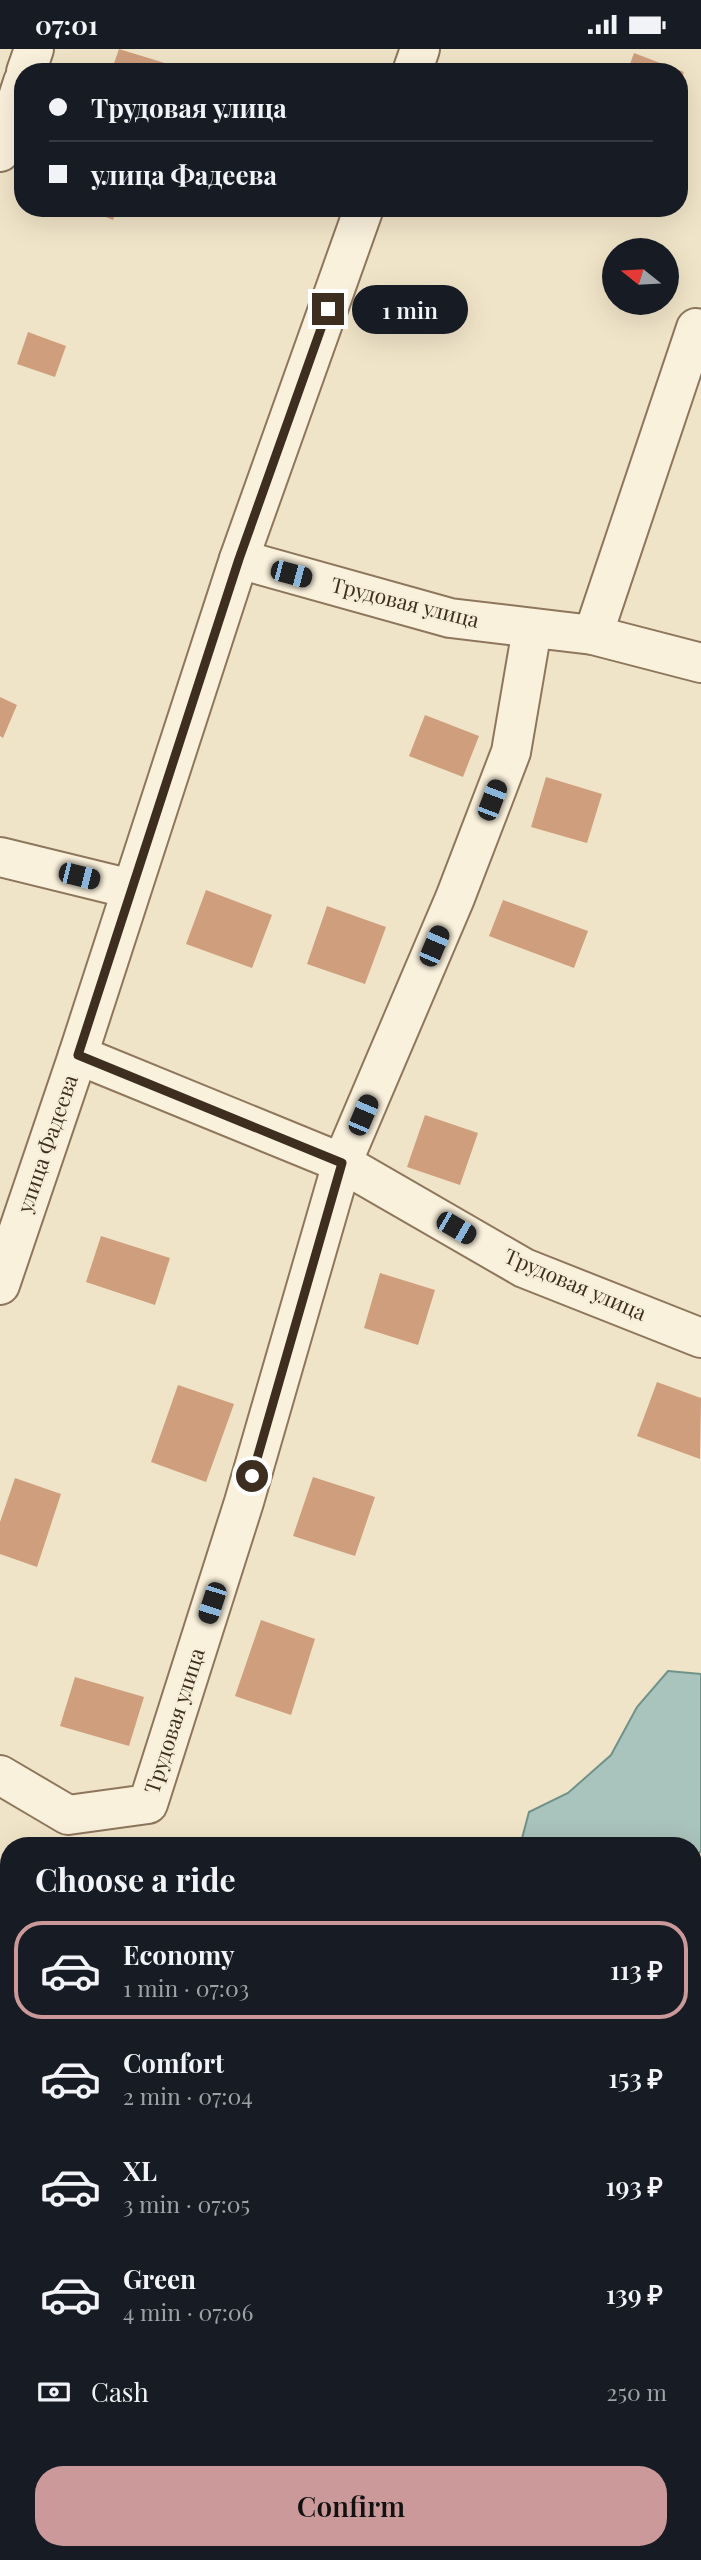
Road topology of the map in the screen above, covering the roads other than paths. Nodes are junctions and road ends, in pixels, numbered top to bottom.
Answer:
1 (14, 109) edge
2 (0, 152) edge
3 (361, 217) edge
4 (696, 328) dead end
5 (239, 559) junction
6 (532, 629) junction
7 (593, 635) junction
8 (701, 663) edge
9 (0, 857) edge
10 (131, 890) junction
11 (78, 1055) junction
12 (342, 1163) junction
13 (0, 1285) edge
14 (701, 1338) edge
15 (0, 1775) edge

1 - 2 street
3 - 5 street, улица Фадеева
4 - 7 street
5 - 6 street, Трудовая улица
5 - 10 street, улица Фадеева
6 - 7 street, Трудовая улица
6 - 12 street, Трудовая улица
7 - 8 street, Трудовая улица
9 - 10 street
10 - 11 street, улица Фадеева
11 - 12 street, Трудовая улица
11 - 13 street, улица Фадеева
12 - 14 street, Трудовая улица
12 - 15 street, Трудовая улица

